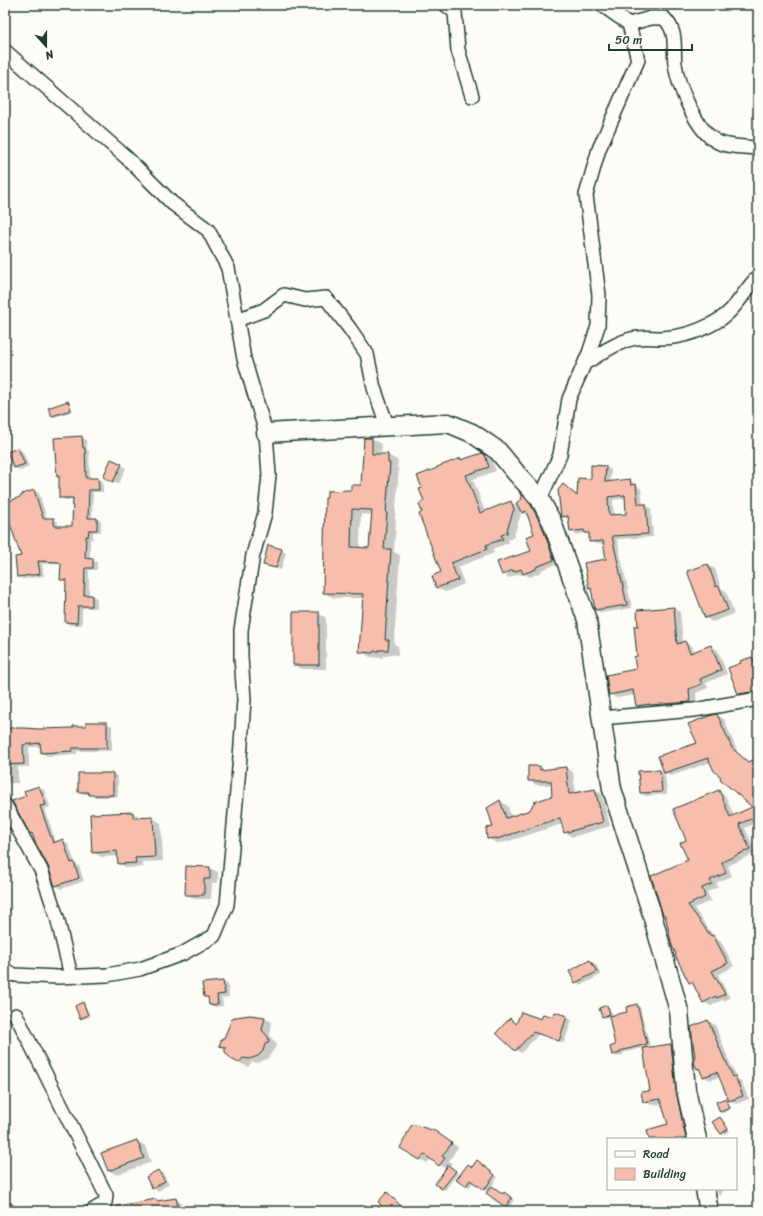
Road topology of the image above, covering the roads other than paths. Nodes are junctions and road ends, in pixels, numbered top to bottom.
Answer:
1 (602, 5) edge
2 (454, 7) edge
3 (629, 24) junction
4 (5, 51) edge
5 (472, 96) dead end
6 (758, 148) edge
7 (758, 277) edge
8 (237, 320) junction
9 (585, 363) junction
10 (387, 425) junction
11 (266, 433) junction
12 (540, 499) junction
13 (758, 699) edge
14 (601, 718) junction
15 (5, 805) edge
16 (5, 971) edge
17 (71, 976) junction
18 (16, 1015) dead end
19 (696, 1138) edge
20 (704, 1190) edge
21 (5, 1208) edge
22 (8, 1211) edge
23 (92, 1211) edge
24 (709, 1211) edge

1 - 3 street
2 - 5 street
3 - 6 street
3 - 9 street
4 - 8 street
7 - 9 street
8 - 10 street
8 - 11 street
9 - 12 street
10 - 11 street
10 - 12 street
11 - 17 street
12 - 14 street
13 - 14 street
14 - 19 street
15 - 17 street
16 - 17 street
18 - 23 street
20 - 24 street
21 - 22 street

